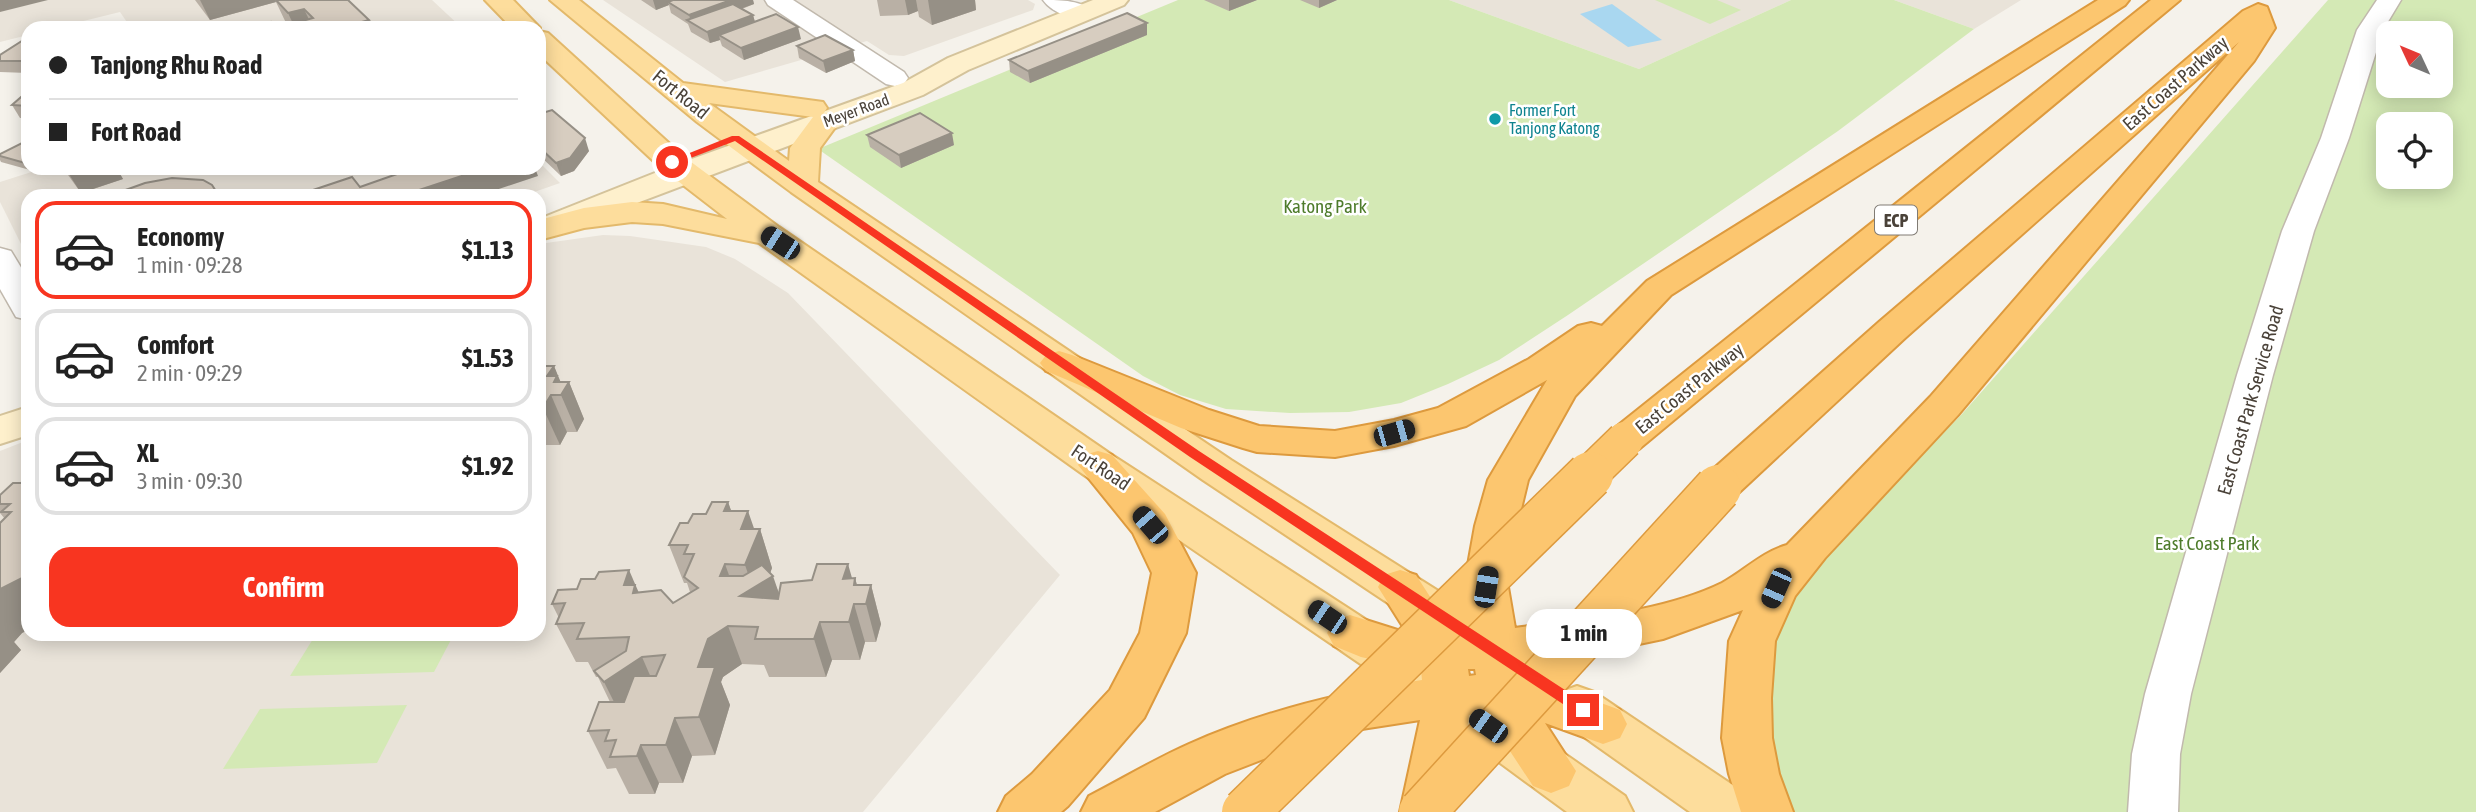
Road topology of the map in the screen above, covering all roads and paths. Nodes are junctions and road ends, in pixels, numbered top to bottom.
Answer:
1 (498, 0) edge
2 (563, 0) edge
3 (777, 0) edge
4 (1055, 0) edge
5 (1115, 0) edge
6 (2116, 0) edge
7 (2167, 0) edge
8 (2389, 0) edge
9 (2264, 6) edge
10 (1082, 13) junction
11 (520, 21) edge
12 (546, 45) edge
13 (958, 64) junction
14 (895, 78) junction
15 (674, 90) junction
16 (818, 115) junction
17 (743, 143) junction
18 (679, 167) junction
19 (802, 185) junction
20 (546, 211) edge
21 (546, 227) edge
22 (546, 228) edge
23 (767, 234) junction
24 (0, 258) edge
25 (1659, 288) junction
26 (21, 297) edge
27 (1059, 363) junction
28 (21, 403) edge
29 (0, 411) edge
30 (21, 423) edge
31 (0, 431) edge
32 (1098, 466) junction
33 (1810, 547) junction
34 (1400, 587) junction
35 (1499, 672) junction
36 (1442, 674) junction
37 (1603, 723) joint
38 (1552, 771) junction
39 (1024, 812) edge
40 (1107, 812) edge
41 (1245, 812) edge
42 (1424, 812) edge
43 (1607, 812) edge
44 (1731, 812) edge
45 (1767, 812) edge
46 (2153, 812) edge

1 - 11 main road
2 - 15 main road, Fort Road
3 - 14 street, Meyer Road
4 - 10 street
5 - 10 street, Meyer Road
6 - 25 highway
7 - 41 highway, East Coast Parkway / ECP, bridge
8 - 46 street, East Coast Park Service Road
9 - 33 highway
9 - 42 highway, East Coast Parkway, bridge
10 - 13 street, Meyer Road
12 - 18 main road, Fort Road
13 - 14 street, Meyer Road
13 - 16 street, Meyer Road
14 - 16 street, Meyer Road
15 - 16 main road
15 - 17 main road, Fort Road
16 - 17 street, Meyer Road
16 - 19 main road
17 - 18 street, Meyer Road
17 - 19 main road, Fort Road
18 - 20 street
18 - 21 street
18 - 23 main road, Fort Road
19 - 27 main road, Fort Road
22 - 23 main road
23 - 32 main road, Fort Road
24 - 26 street
25 - 27 highway
25 - 35 highway
27 - 34 main road, Fort Road
28 - 29 street
30 - 31 street
32 - 36 main road, Fort Road
32 - 39 highway
33 - 35 highway
33 - 45 highway
34 - 35 main road, Fort Road
34 - 36 highway
35 - 36 highway
35 - 37 highway
35 - 38 highway
36 - 38 main road, Fort Road
36 - 40 highway
36 - 42 highway
37 - 44 main road
38 - 43 main road, Fort Road

